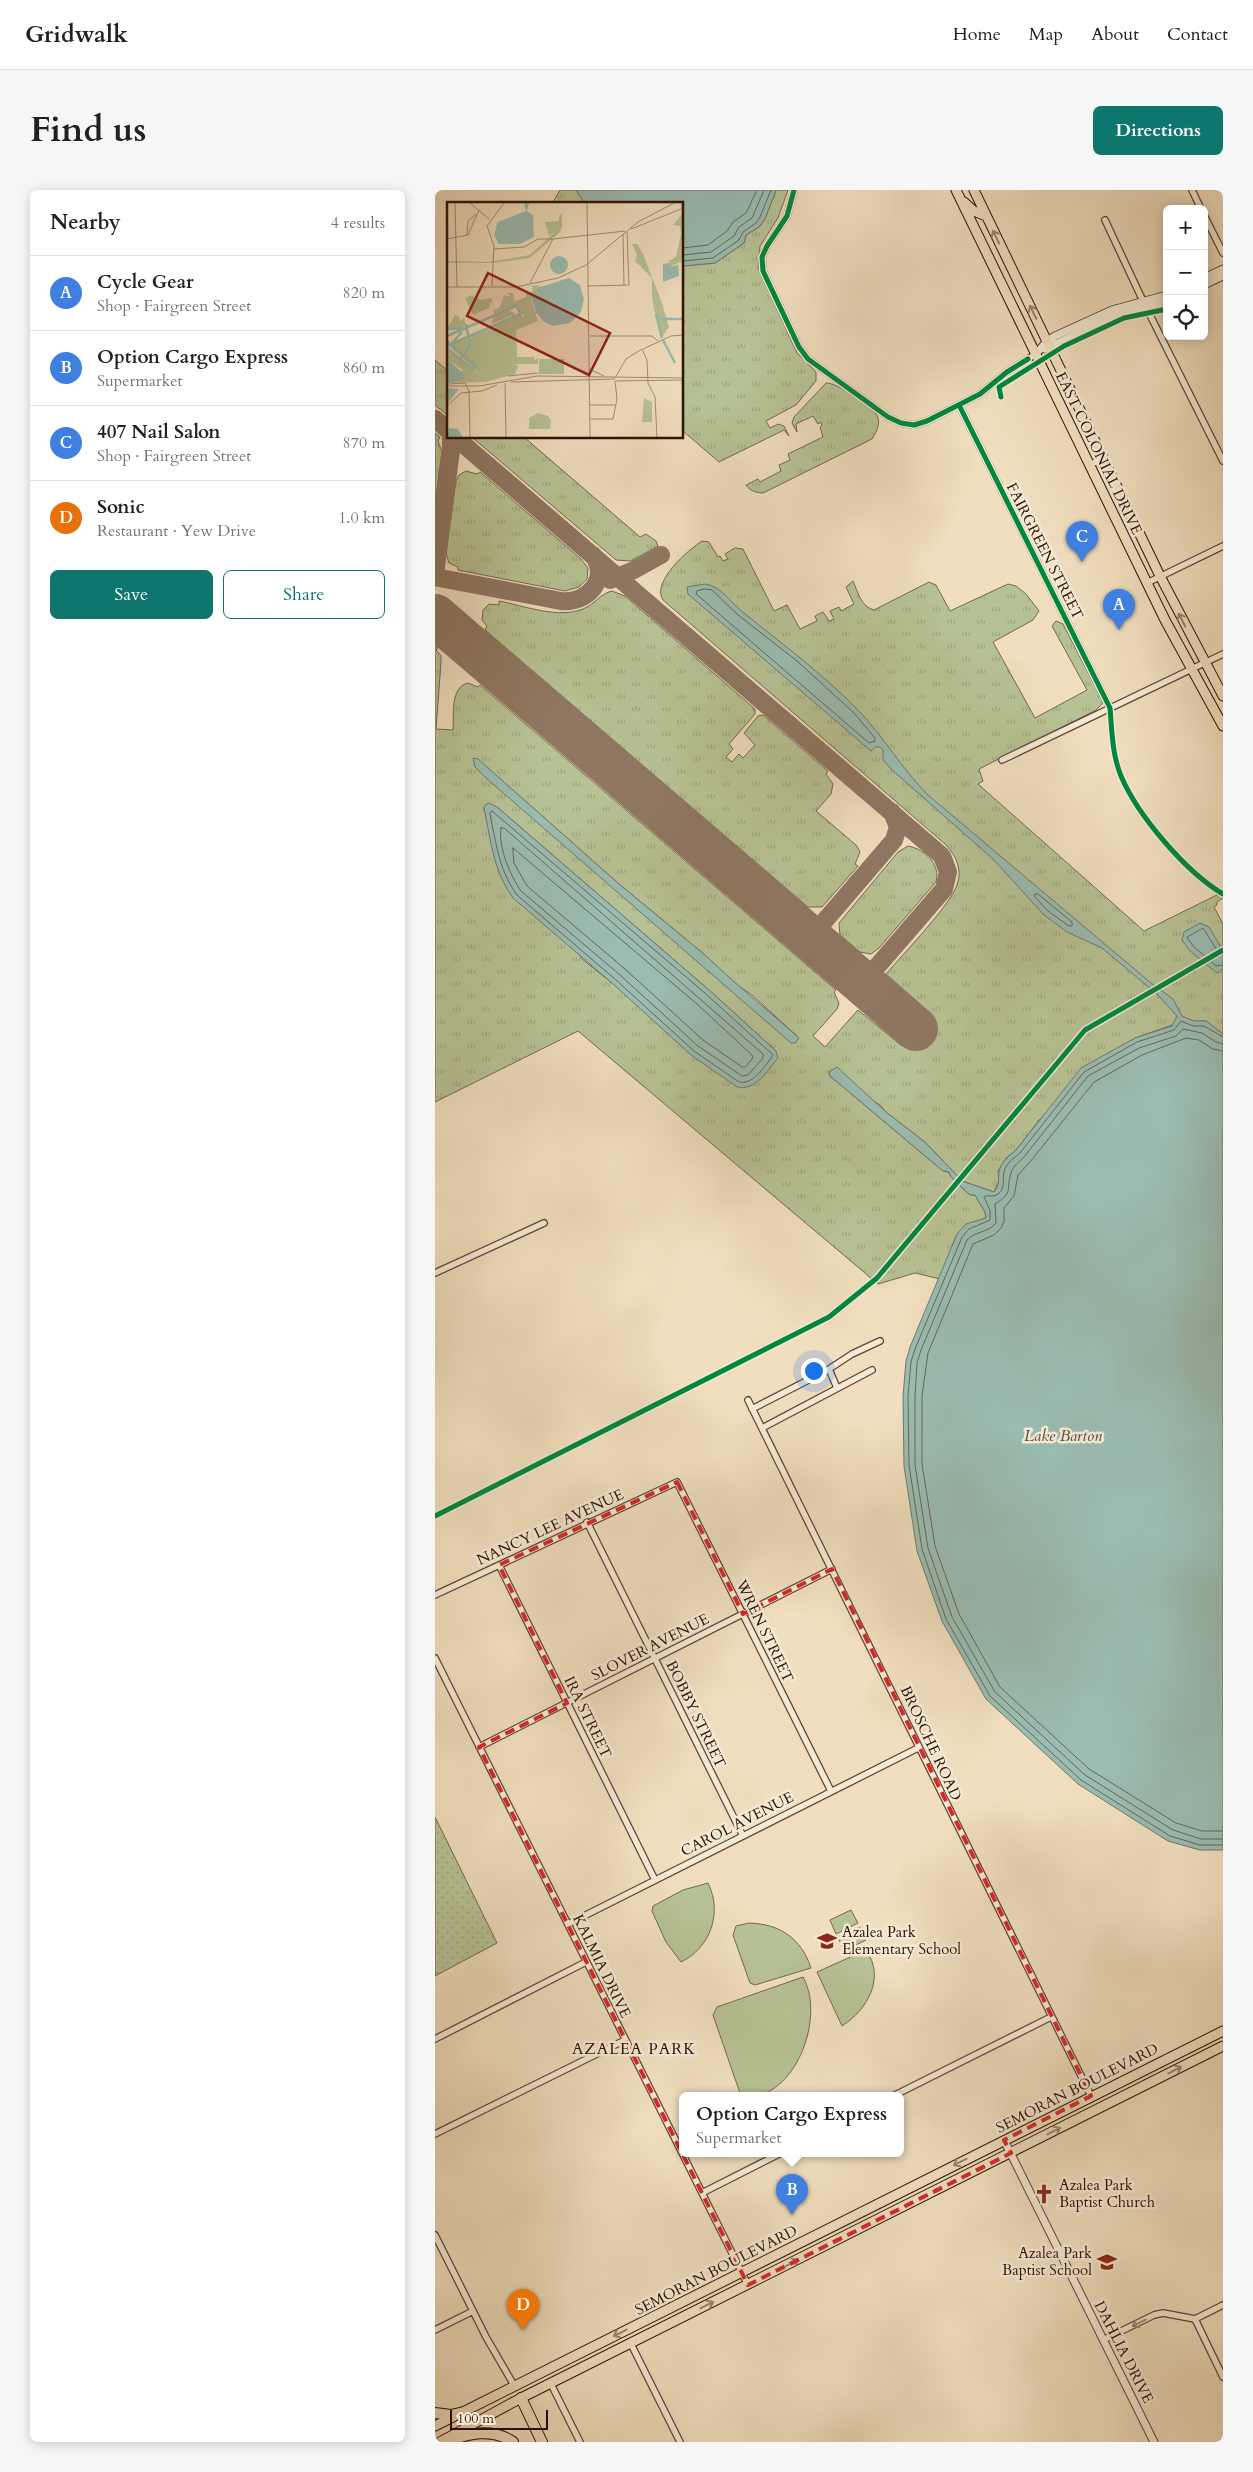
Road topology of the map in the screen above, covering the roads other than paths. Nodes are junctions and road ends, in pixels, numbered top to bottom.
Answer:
1 (794, 190) edge
2 (974, 190) edge
3 (1192, 190) edge
4 (959, 194) edge
5 (1199, 205) edge
6 (986, 216) junction
7 (1105, 220) dead end
8 (1208, 223) edge
9 (1223, 253) edge
10 (1223, 269) edge
11 (1208, 276) edge
12 (1223, 276) edge
13 (1208, 283) edge
14 (1163, 297) edge
15 (1163, 302) edge
16 (1144, 304) junction
17 (1048, 344) junction
18 (1036, 354) junction
19 (959, 405) junction
20 (1103, 458) junction
21 (1223, 461) edge
22 (1089, 465) junction
23 (1223, 546) edge
24 (1160, 576) junction
25 (1147, 583) junction
26 (1223, 654) edge
27 (1205, 663) junction
28 (1190, 668) junction
29 (1223, 696) edge
30 (1110, 708) junction
31 (1223, 726) edge
32 (1002, 760) dead end
33 (544, 1223) dead end
34 (435, 1273) edge
35 (880, 1342) dead end
36 (829, 1369) junction
37 (871, 1370) dead end
38 (837, 1388) junction
39 (748, 1400) dead end
40 (753, 1409) junction
41 (762, 1428) junction
42 (677, 1482) joint
43 (587, 1522) junction
44 (499, 1565) junction
45 (832, 1569) junction
46 (435, 1595) edge
47 (743, 1614) junction
48 (435, 1658) edge
49 (655, 1658) junction
50 (567, 1703) junction
51 (479, 1747) junction
52 (918, 1748) junction
53 (831, 1791) junction
54 (743, 1836) junction
55 (655, 1880) junction
56 (568, 1924) junction
57 (586, 1962) junction
58 (1051, 2017) junction
59 (1221, 2031) edge
60 (435, 2038) edge
61 (625, 2040) junction
62 (1223, 2046) edge
63 (1199, 2058) junction
64 (901, 2092) edge
65 (1091, 2096) junction
66 (435, 2134) edge
67 (1004, 2140) junction
68 (679, 2147) edge
69 (1011, 2153) junction
70 (684, 2157) edge
71 (773, 2157) edge
72 (702, 2193) junction
73 (435, 2235) edge
74 (742, 2272) junction
75 (748, 2285) junction
76 (1223, 2305) edge
77 (473, 2311) junction
78 (1195, 2319) junction
79 (435, 2330) edge
80 (1103, 2340) junction
81 (631, 2344) junction
82 (1223, 2377) edge
83 (551, 2384) junction
84 (515, 2387) junction
85 (521, 2398) junction
86 (435, 2412) edge
87 (464, 2412) junction
88 (435, 2426) edge
89 (440, 2442) edge
90 (445, 2442) edge
91 (513, 2442) edge
92 (542, 2442) edge
93 (580, 2442) edge
94 (680, 2442) edge
95 (1154, 2442) edge

1 - 19 street
2 - 6 main road, EAST COLONIAL DRIVE
3 - 5 street
4 - 6 main road
4 - 18 main road, EAST COLONIAL DRIVE
17 -> 6 main road, EAST COLONIAL DRIVE
7 - 16 street
8 - 9 street
10 - 11 street
12 - 13 street
14 - 16 street
15 - 16 street
16 - 17 street
16 - 21 street
17 - 18 street
17 - 20 main road, EAST COLONIAL DRIVE
18 - 19 street
18 - 22 main road, EAST COLONIAL DRIVE
19 - 30 street, FAIRGREEN STREET
20 - 22 street
20 - 24 main road, EAST COLONIAL DRIVE
22 - 25 main road, EAST COLONIAL DRIVE
23 - 24 street
24 - 25 street
27 -> 24 main road, EAST COLONIAL DRIVE
25 - 28 main road, EAST COLONIAL DRIVE
26 - 27 street
27 - 28 street
27 - 29 main road, EAST COLONIAL DRIVE
28 - 30 street
28 - 31 main road, EAST COLONIAL DRIVE
30 - 32 street
33 - 34 street
35 - 36 street
36 - 38 street
36 - 40 street
37 - 38 street
38 - 41 street
39 - 40 street, BROSCHE ROAD
40 - 41 street, BROSCHE ROAD
41 - 45 street, BROSCHE ROAD
42 - 43 street, NANCY LEE AVENUE
42 - 47 street, WREN STREET
43 - 44 street, NANCY LEE AVENUE
43 - 49 street, BOBBY STREET
44 - 46 street, NANCY LEE AVENUE
44 - 50 street, IRA STREET
45 - 47 street, SLOVER AVENUE
45 - 52 street, BROSCHE ROAD
47 - 49 street, SLOVER AVENUE
47 - 53 street, WREN STREET
48 - 51 street, KALMIA DRIVE
49 - 50 street, SLOVER AVENUE
49 - 54 street, BOBBY STREET
50 - 51 street, SLOVER AVENUE
50 - 55 street, IRA STREET
51 - 56 street, KALMIA DRIVE
52 - 53 street, CAROL AVENUE
52 - 58 street, BROSCHE ROAD
53 - 54 street, CAROL AVENUE
54 - 55 street, CAROL AVENUE
55 - 56 street, CAROL AVENUE
56 - 57 street, KALMIA DRIVE
57 - 60 street
57 - 61 street, KALMIA DRIVE
58 - 64 street
58 - 65 street, BROSCHE ROAD
59 - 63 main road
59 - 65 main road, SEMORAN BOULEVARD
61 - 66 street
61 - 68 street, KALMIA DRIVE
62 - 63 main road, SEMORAN BOULEVARD
69 -> 63 main road, SEMORAN BOULEVARD
65 - 67 main road, SEMORAN BOULEVARD
67 - 69 street, DAHLIA DRIVE
67 -> 74 main road, SEMORAN BOULEVARD
75 -> 69 main road, SEMORAN BOULEVARD
69 - 80 street, DAHLIA DRIVE
70 - 72 street, KALMIA DRIVE
71 - 72 street
72 - 74 street, KALMIA DRIVE
73 - 77 street
74 - 75 street, KALMIA DRIVE
74 -> 84 main road, SEMORAN BOULEVARD
81 -> 75 main road, SEMORAN BOULEVARD
76 - 78 street
77 - 79 street
77 - 84 street
78 -> 80 street
78 - 82 street
80 - 95 street, DAHLIA DRIVE
81 - 83 main road, SEMORAN BOULEVARD
81 - 94 street
83 - 85 main road, SEMORAN BOULEVARD
83 - 93 street
84 - 85 main road
84 - 87 main road, SEMORAN BOULEVARD
85 - 89 main road, SEMORAN BOULEVARD
85 - 92 highway
86 - 87 highway
87 - 88 main road, SEMORAN BOULEVARD
90 - 91 highway

